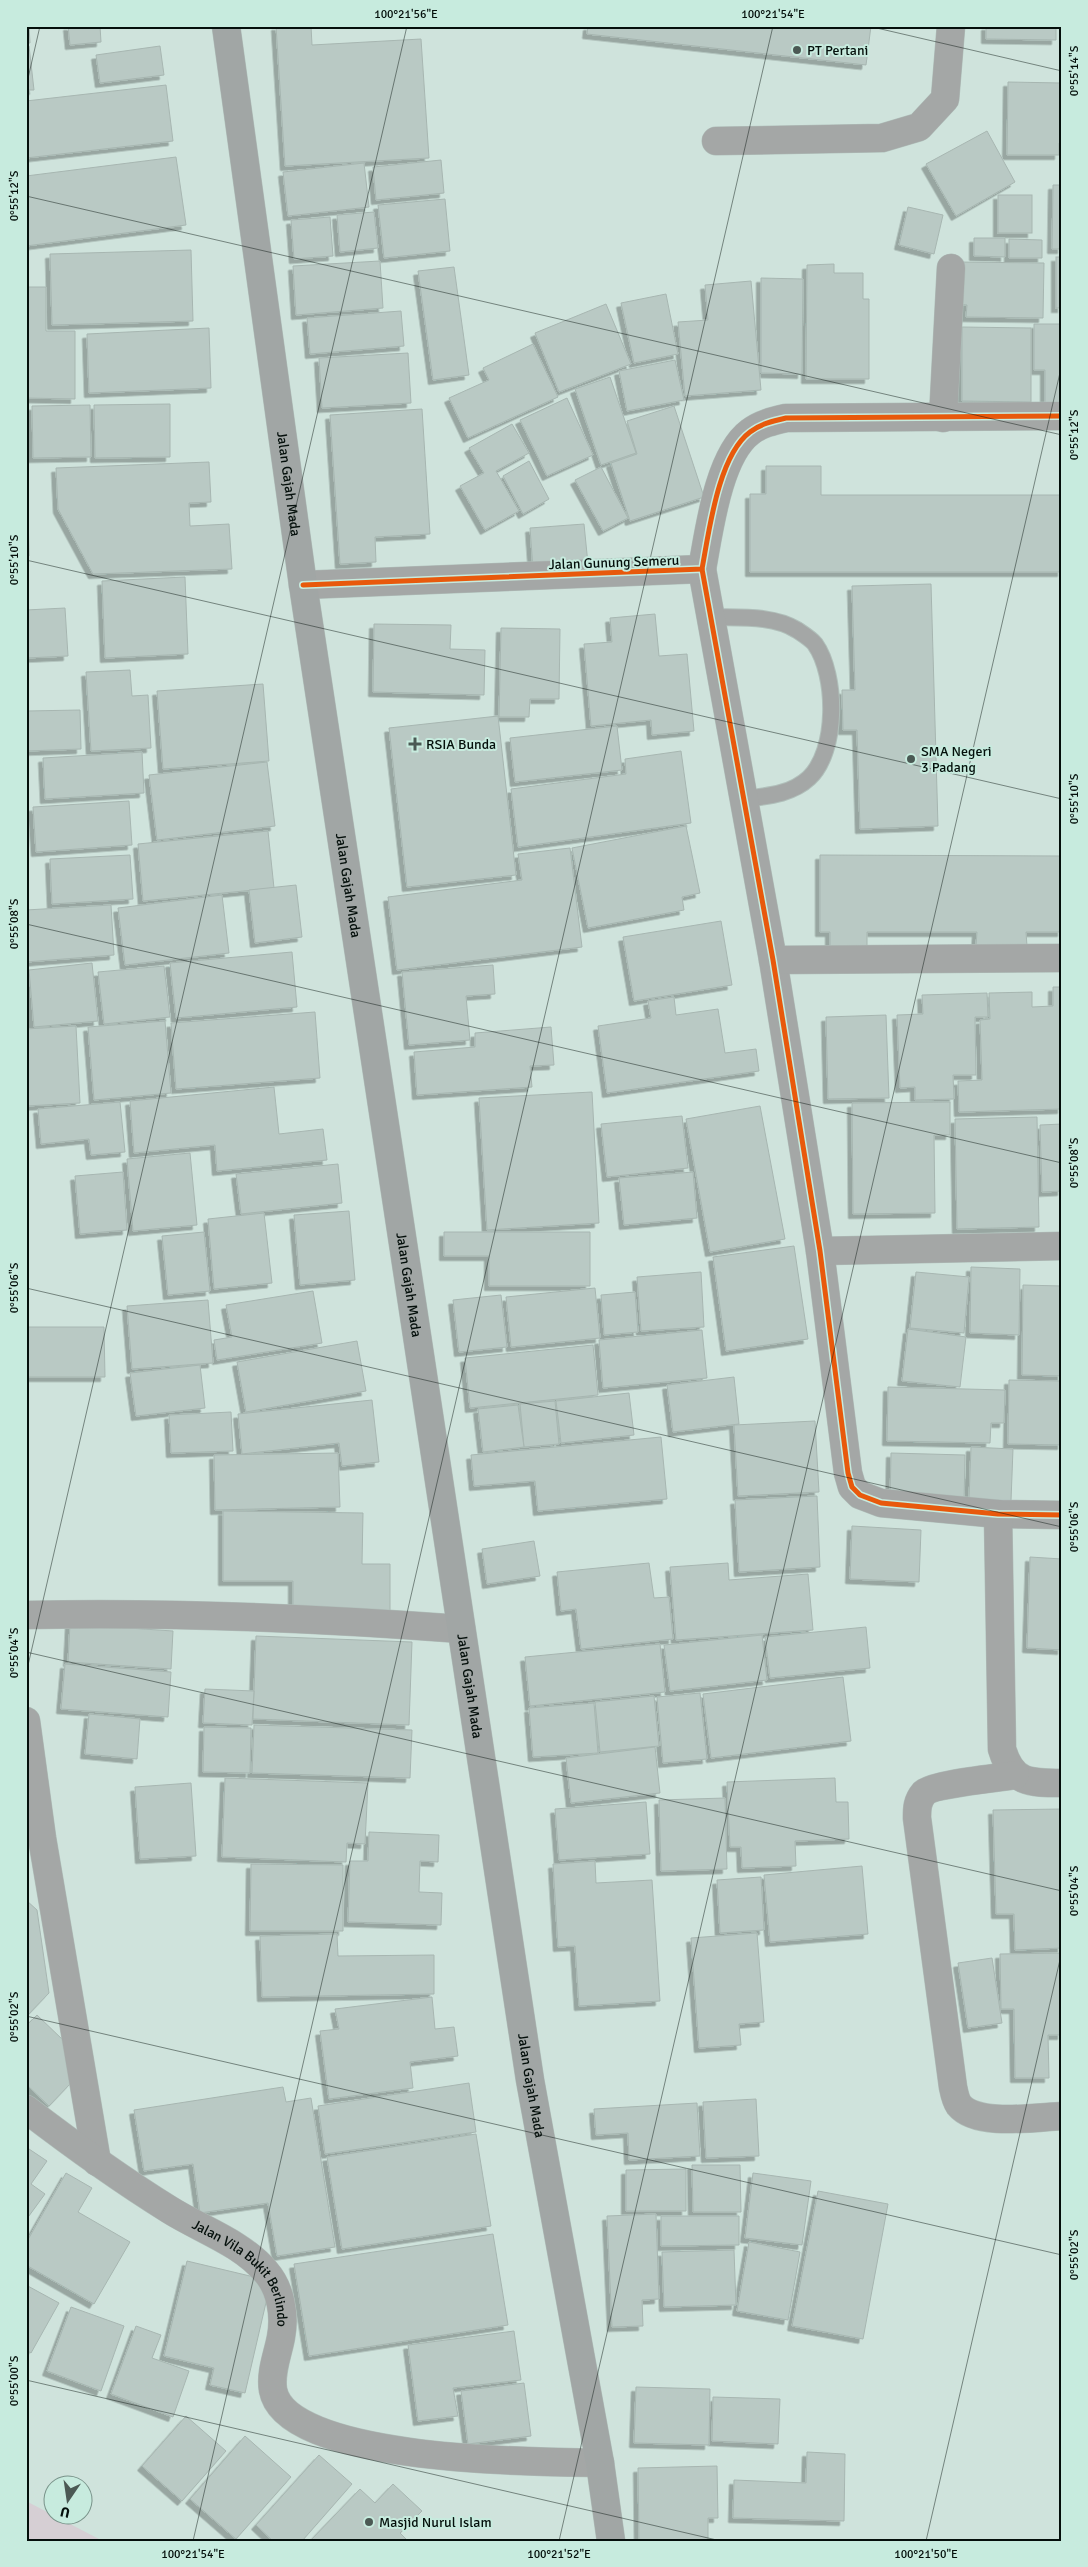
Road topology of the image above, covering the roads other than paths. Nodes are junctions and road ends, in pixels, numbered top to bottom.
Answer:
1 (226, 26) edge
2 (951, 26) edge
3 (716, 141) dead end
4 (951, 268) dead end
5 (1062, 416) edge
6 (943, 418) junction
7 (702, 569) junction
8 (303, 585) junction
9 (711, 618) junction
10 (745, 799) junction
11 (1062, 958) edge
12 (773, 960) junction
13 (1062, 1246) edge
14 (820, 1251) junction
15 (998, 1514) junction
16 (1062, 1515) edge
17 (26, 1615) edge
18 (461, 1629) junction
19 (26, 1721) edge
20 (1015, 1775) junction
21 (1062, 1783) edge
22 (26, 2109) edge
23 (1062, 2116) edge
24 (97, 2162) junction
25 (600, 2463) junction
26 (611, 2541) edge

1 - 8 main road, Jalan Gajah Mada
2 - 3 street
4 - 6 street
5 - 6 street
6 - 7 street
7 - 8 street, Jalan Gunung Semeru
7 - 9 street
8 - 18 main road, Jalan Gajah Mada
9 - 10 street
9 - 10 lane
10 - 12 street
11 - 12 street
12 - 14 street
13 - 14 street
14 - 15 street
15 - 16 street
15 - 20 street
17 - 18 street
18 - 25 main road, Jalan Gajah Mada
19 - 24 street
20 - 21 street
20 - 23 street
22 - 24 street, Jalan Vila Bukit Berlindo
24 - 25 street, Jalan Vila Bukit Berlindo
25 - 26 main road, Jalan Gajah Mada

